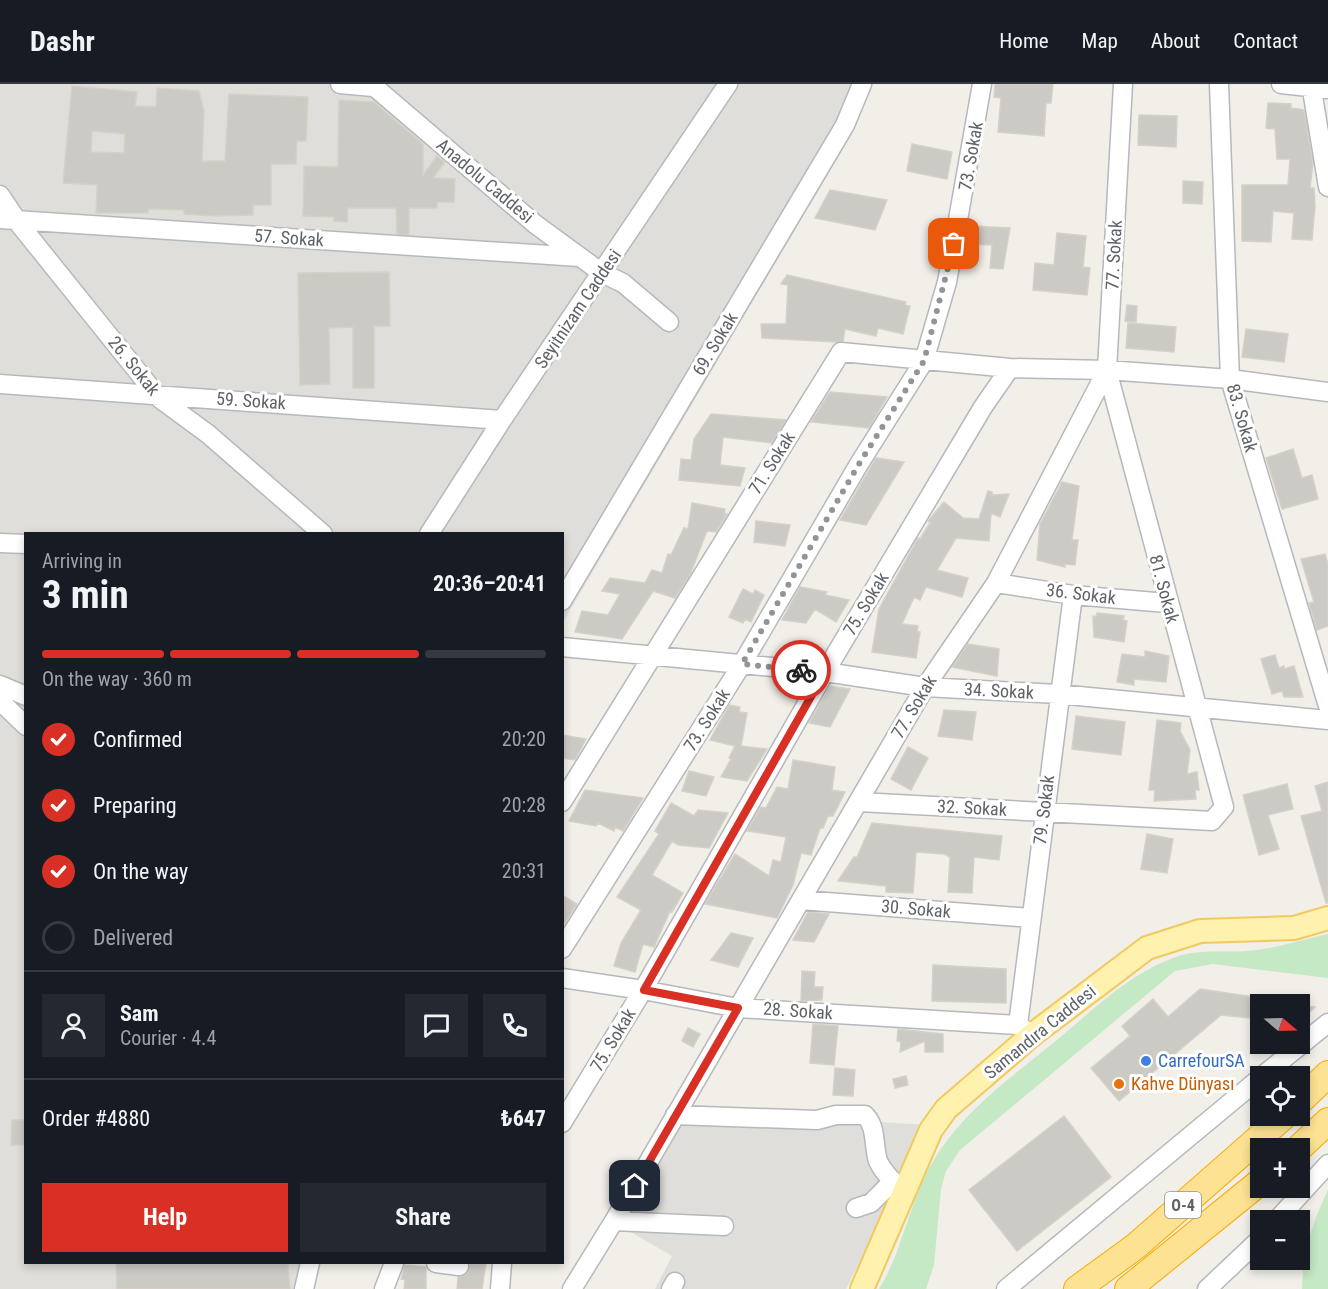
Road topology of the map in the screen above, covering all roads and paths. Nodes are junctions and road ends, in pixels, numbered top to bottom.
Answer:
1 (339, 84) edge
2 (728, 84) edge
3 (862, 84) edge
4 (982, 84) edge
5 (1123, 84) edge
6 (1219, 84) edge
7 (1281, 84) edge
8 (372, 85) edge
9 (1317, 87) edge
10 (1328, 187) edge
11 (0, 195) edge
12 (8, 219) edge
13 (579, 257) junction
14 (602, 273) junction
15 (669, 322) dead end
16 (924, 361) junction
17 (1010, 368) junction
18 (1107, 370) junction
19 (1230, 379) junction
20 (0, 384) edge
21 (1328, 392) edge
22 (158, 394) junction
23 (502, 420) junction
24 (321, 532) edge
25 (430, 532) edge
26 (0, 543) edge
27 (24, 544) edge
28 (996, 583) junction
29 (1073, 595) junction
30 (564, 598) edge
31 (1167, 603) junction
32 (564, 647) edge
33 (654, 656) junction
34 (742, 664) junction
35 (825, 672) junction
36 (0, 685) edge
37 (925, 687) junction
38 (1058, 694) junction
39 (24, 695) edge
40 (0, 701) edge
41 (1328, 706) edge
42 (1196, 707) junction
43 (1328, 720) edge
44 (24, 724) edge
45 (564, 798) edge
46 (859, 802) junction
47 (1224, 807) joint
48 (1043, 812) junction
49 (801, 900) junction
50 (1031, 918) junction
51 (1328, 918) edge
52 (564, 946) edge
53 (564, 978) edge
54 (644, 990) junction
55 (738, 1008) junction
56 (1328, 1023) edge
57 (1025, 1030) junction
58 (1276, 1066) edge
59 (1328, 1074) edge
60 (1250, 1087) edge
61 (1310, 1091) edge
62 (675, 1115) junction
63 (564, 1120) edge
64 (1328, 1121) edge
65 (1273, 1126) edge
66 (1310, 1138) edge
67 (1328, 1164) edge
68 (898, 1186) junction
69 (1250, 1190) edge
70 (856, 1208) dead end
71 (1286, 1210) edge
72 (615, 1221) junction
73 (724, 1227) dead end
74 (1250, 1248) edge
75 (310, 1264) edge
76 (394, 1264) edge
77 (444, 1264) edge
78 (502, 1264) edge
79 (459, 1266) dead end
80 (304, 1289) edge
81 (384, 1289) edge
82 (500, 1289) edge
83 (572, 1289) edge
84 (862, 1289) edge
85 (1006, 1289) edge
86 (1077, 1289) edge
87 (1128, 1289) edge
88 (1207, 1289) edge

1 - 8 street
2 - 14 street, Seyitnizam Caddesi
3 - 30 street, 69. Sokak
4 - 16 street, 73. Sokak
5 - 18 street, 77. Sokak
6 - 19 street, 83. Sokak
7 - 9 street
8 - 13 street, Anadolu Caddesi
9 - 10 street
11 - 12 street, 26. Sokak
12 - 13 street, 57. Sokak
12 - 22 street, 26. Sokak
13 - 14 street, Anadolu Caddesi
14 - 15 street, Anadolu Caddesi
14 - 23 street, Seyitnizam Caddesi
16 - 17 street, 71. Sokak
16 - 33 street, 71. Sokak
16 - 34 street, 73. Sokak
17 - 18 street, 71. Sokak
17 - 35 street, 75. Sokak
18 - 19 street, 71. Sokak
18 - 28 street, 77. Sokak
18 - 31 street, 81. Sokak
19 - 21 street, 71. Sokak
19 - 41 street, 83. Sokak
20 - 22 street, 59. Sokak
22 - 23 street, 59. Sokak
22 - 24 street, 26. Sokak
23 - 25 street, Seyitnizam Caddesi
26 - 27 street
28 - 29 street, 36. Sokak
28 - 37 street, 77. Sokak
29 - 31 street, 36. Sokak
29 - 38 street, 79. Sokak
31 - 42 street, 81. Sokak
32 - 33 street, 34. Sokak
33 - 34 street, 34. Sokak
33 - 45 street, 71. Sokak
34 - 35 street, 34. Sokak
34 - 52 street, 73. Sokak
35 - 37 street, 34. Sokak
35 - 54 street, 75. Sokak
36 - 39 street
37 - 38 street, 34. Sokak
37 - 46 street, 77. Sokak
38 - 42 street, 34. Sokak
38 - 48 street, 79. Sokak
40 - 44 street
42 - 43 street, 34. Sokak
42 - 47 street, 81. Sokak
46 - 48 street, 32. Sokak
46 - 49 street, 77. Sokak
47 - 48 street, 32. Sokak
48 - 50 street, 79. Sokak
49 - 50 street, 30. Sokak
49 - 55 street, 77. Sokak
50 - 57 street, 79. Sokak
51 - 57 main road, Samandıra Caddesi
53 - 54 street, 28. Sokak
54 - 55 street, 28. Sokak
54 - 63 street, 75. Sokak
55 - 57 street, 28. Sokak
55 - 62 street, 77. Sokak
56 - 58 street
57 - 68 main road, Samandıra Caddesi
59 - 61 highway
60 - 85 street
62 - 68 street
62 - 72 street, 77. Sokak
64 - 66 highway
65 - 86 highway, O-4
67 - 71 street
68 - 70 street
68 - 84 main road, Samandıra Caddesi
69 - 87 highway, O-4
72 - 73 street
72 - 83 street, 77. Sokak
74 - 88 street
75 - 80 street
76 - 81 street
77 - 79 street
78 - 82 street

